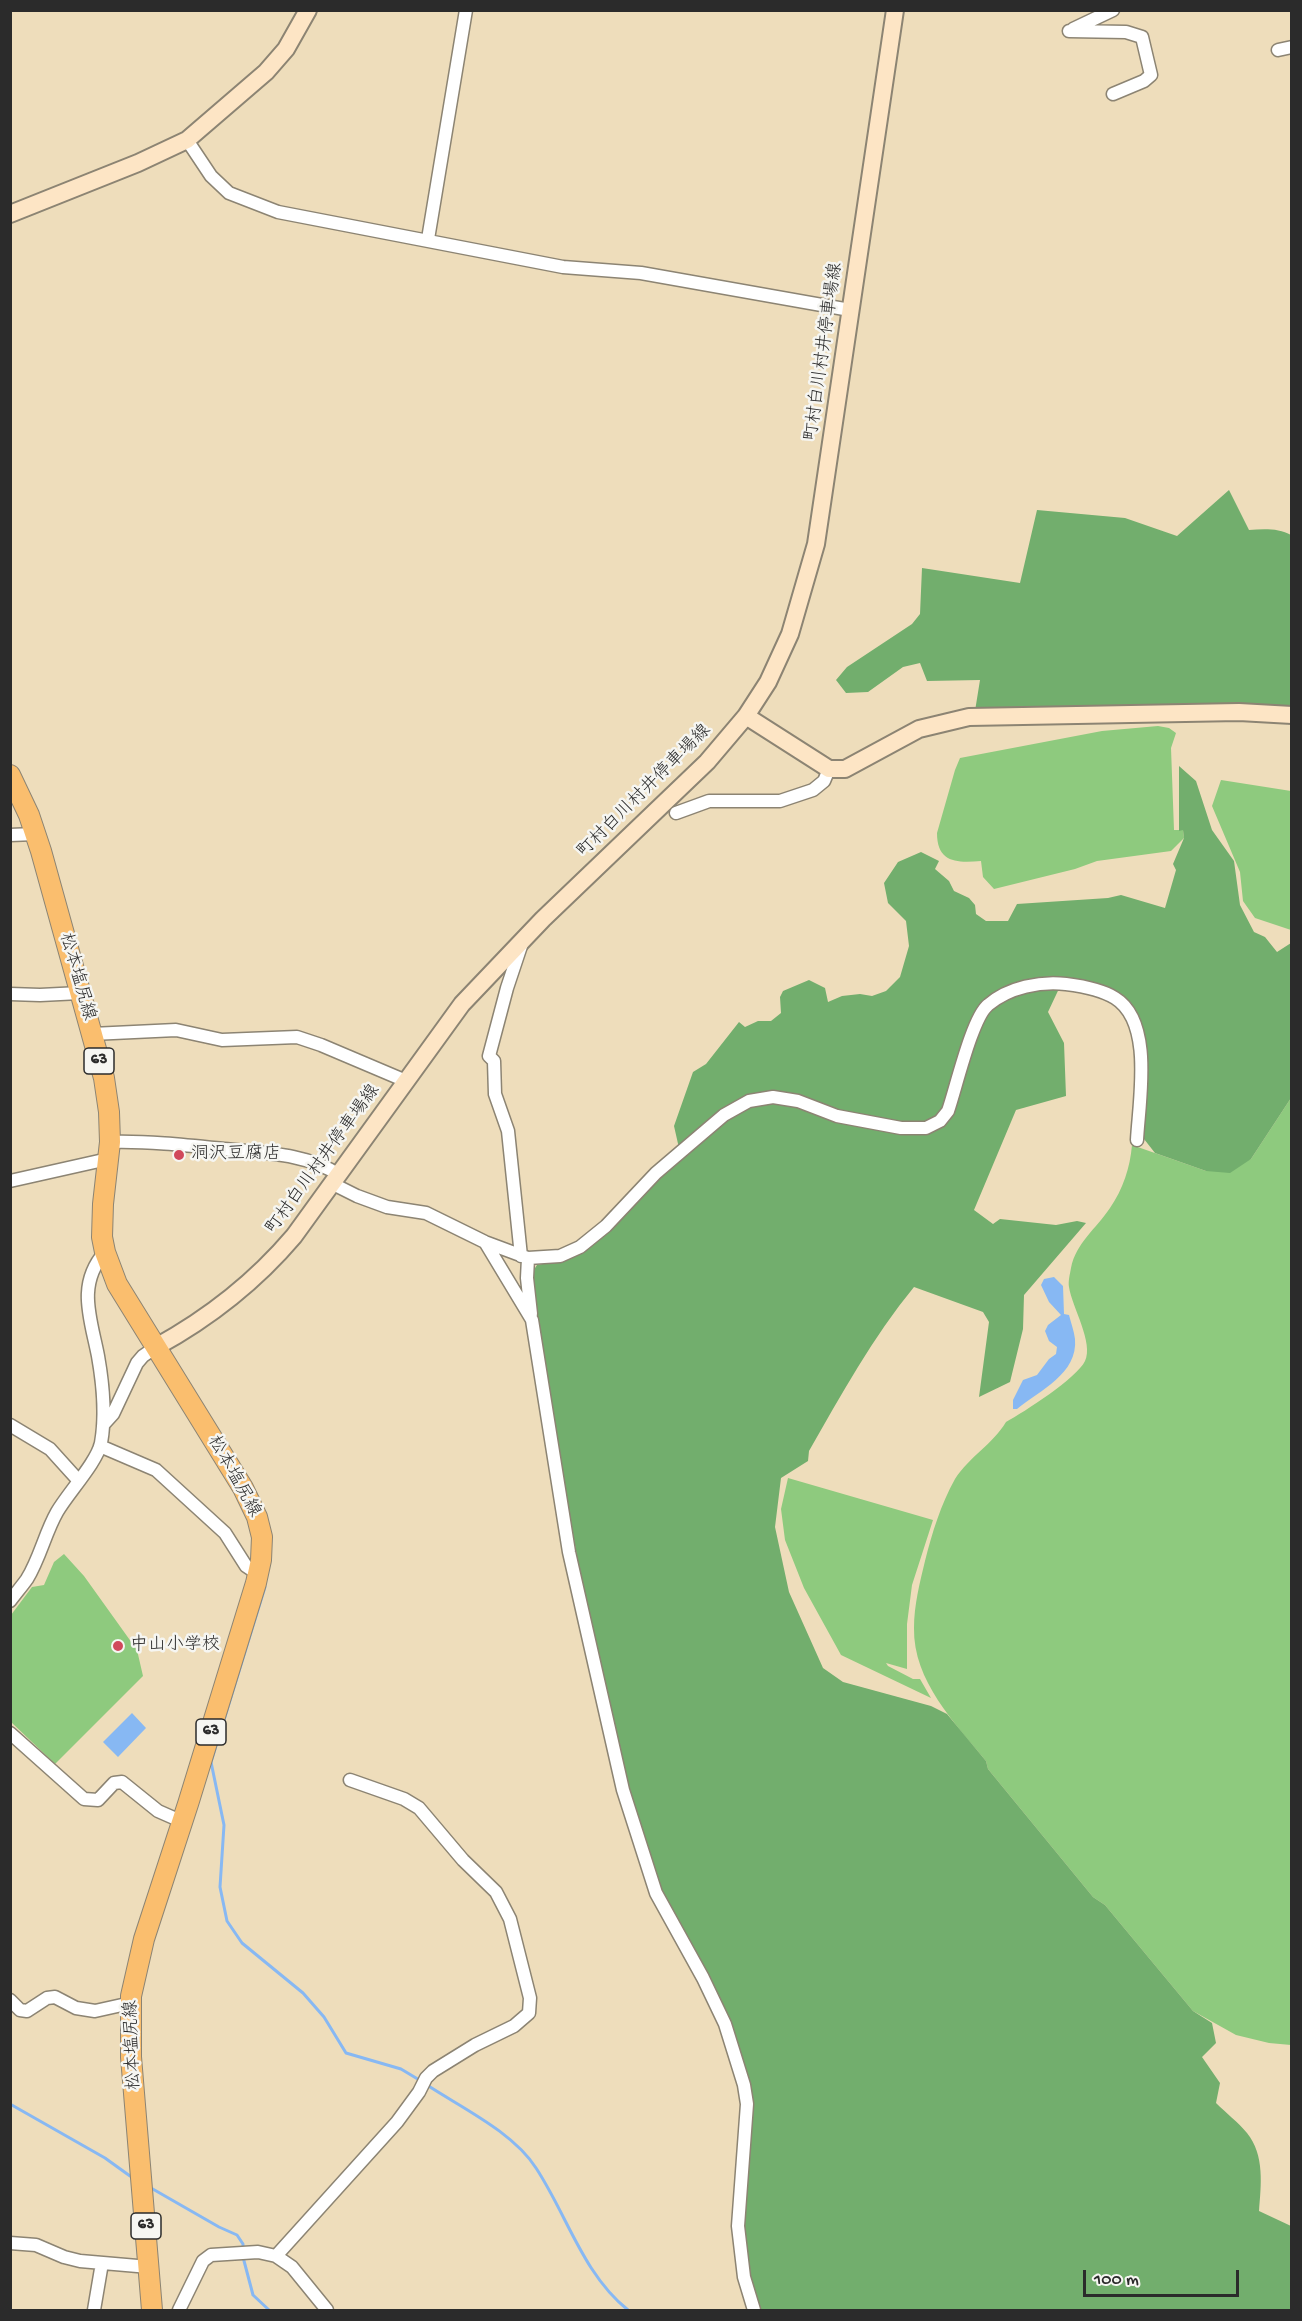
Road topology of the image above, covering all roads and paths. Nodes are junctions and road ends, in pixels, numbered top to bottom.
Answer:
1 (308, 10) edge
2 (466, 10) edge
3 (895, 10) edge
4 (1113, 10) edge
5 (1292, 47) edge
6 (1278, 50) dead end
7 (1113, 94) dead end
8 (187, 140) junction
9 (10, 214) edge
10 (428, 239) junction
11 (850, 310) junction
12 (1292, 715) edge
13 (746, 716) junction
14 (829, 769) junction
15 (10, 775) edge
16 (676, 813) dead end
17 (35, 834) junction
18 (10, 835) edge
19 (524, 939) junction
20 (80, 993) junction
21 (10, 994) edge
22 (92, 1034) junction
23 (406, 1082) junction
24 (1137, 1140) dead end
25 (109, 1150) junction
26 (336, 1179) junction
27 (10, 1181) edge
28 (485, 1242) junction
29 (105, 1252) junction
30 (524, 1257) junction
31 (532, 1320) junction
32 (156, 1347) junction
33 (10, 1425) edge
34 (103, 1425) junction
35 (100, 1446) junction
36 (78, 1480) junction
37 (258, 1574) junction
38 (10, 1600) edge
39 (10, 1733) edge
40 (350, 1780) dead end
41 (183, 1821) junction
42 (10, 2000) edge
43 (131, 2003) junction
44 (10, 2243) edge
45 (276, 2256) junction
46 (102, 2263) junction
47 (149, 2267) junction
48 (94, 2310) edge
49 (152, 2310) edge
50 (178, 2310) edge
51 (327, 2310) edge
52 (753, 2310) edge

1 - 8 main road
2 - 10 street
3 - 11 main road, 町村白川村井停車場線
4 - 7 street
5 - 6 street
8 - 9 main road
8 - 10 street
10 - 11 street
11 - 13 main road, 町村白川村井停車場線
12 - 14 main road
13 - 14 main road
13 - 19 main road, 町村白川村井停車場線
14 - 16 street
15 - 17 main road, 松本塩尻線 / 63
17 - 18 street
17 - 20 main road, 松本塩尻線 / 63
19 - 23 main road, 町村白川村井停車場線
19 - 30 street
20 - 21 street
20 - 22 main road, 松本塩尻線 / 63
22 - 23 street
22 - 25 main road, 松本塩尻線 / 63
23 - 26 main road, 町村白川村井停車場線
24 - 30 street
25 - 26 street
25 - 27 street
25 - 29 main road, 松本塩尻線 / 63
26 - 28 street
26 - 32 main road, 町村白川村井停車場線
28 - 30 street
28 - 31 street
29 - 32 main road, 松本塩尻線 / 63
29 - 34 street
30 - 31 street
31 - 52 street
32 - 34 street
32 - 37 main road, 松本塩尻線 / 63
33 - 36 street
34 - 35 street
35 - 36 street
35 - 37 street
36 - 38 street
37 - 41 main road, 松本塩尻線 / 63
39 - 41 street
40 - 45 street
41 - 43 main road, 松本塩尻線 / 63
42 - 43 street
43 - 47 main road, 松本塩尻線 / 63
44 - 46 street
45 - 50 street
45 - 51 street
46 - 47 street
46 - 48 street
47 - 49 main road, 松本塩尻線 / 63

